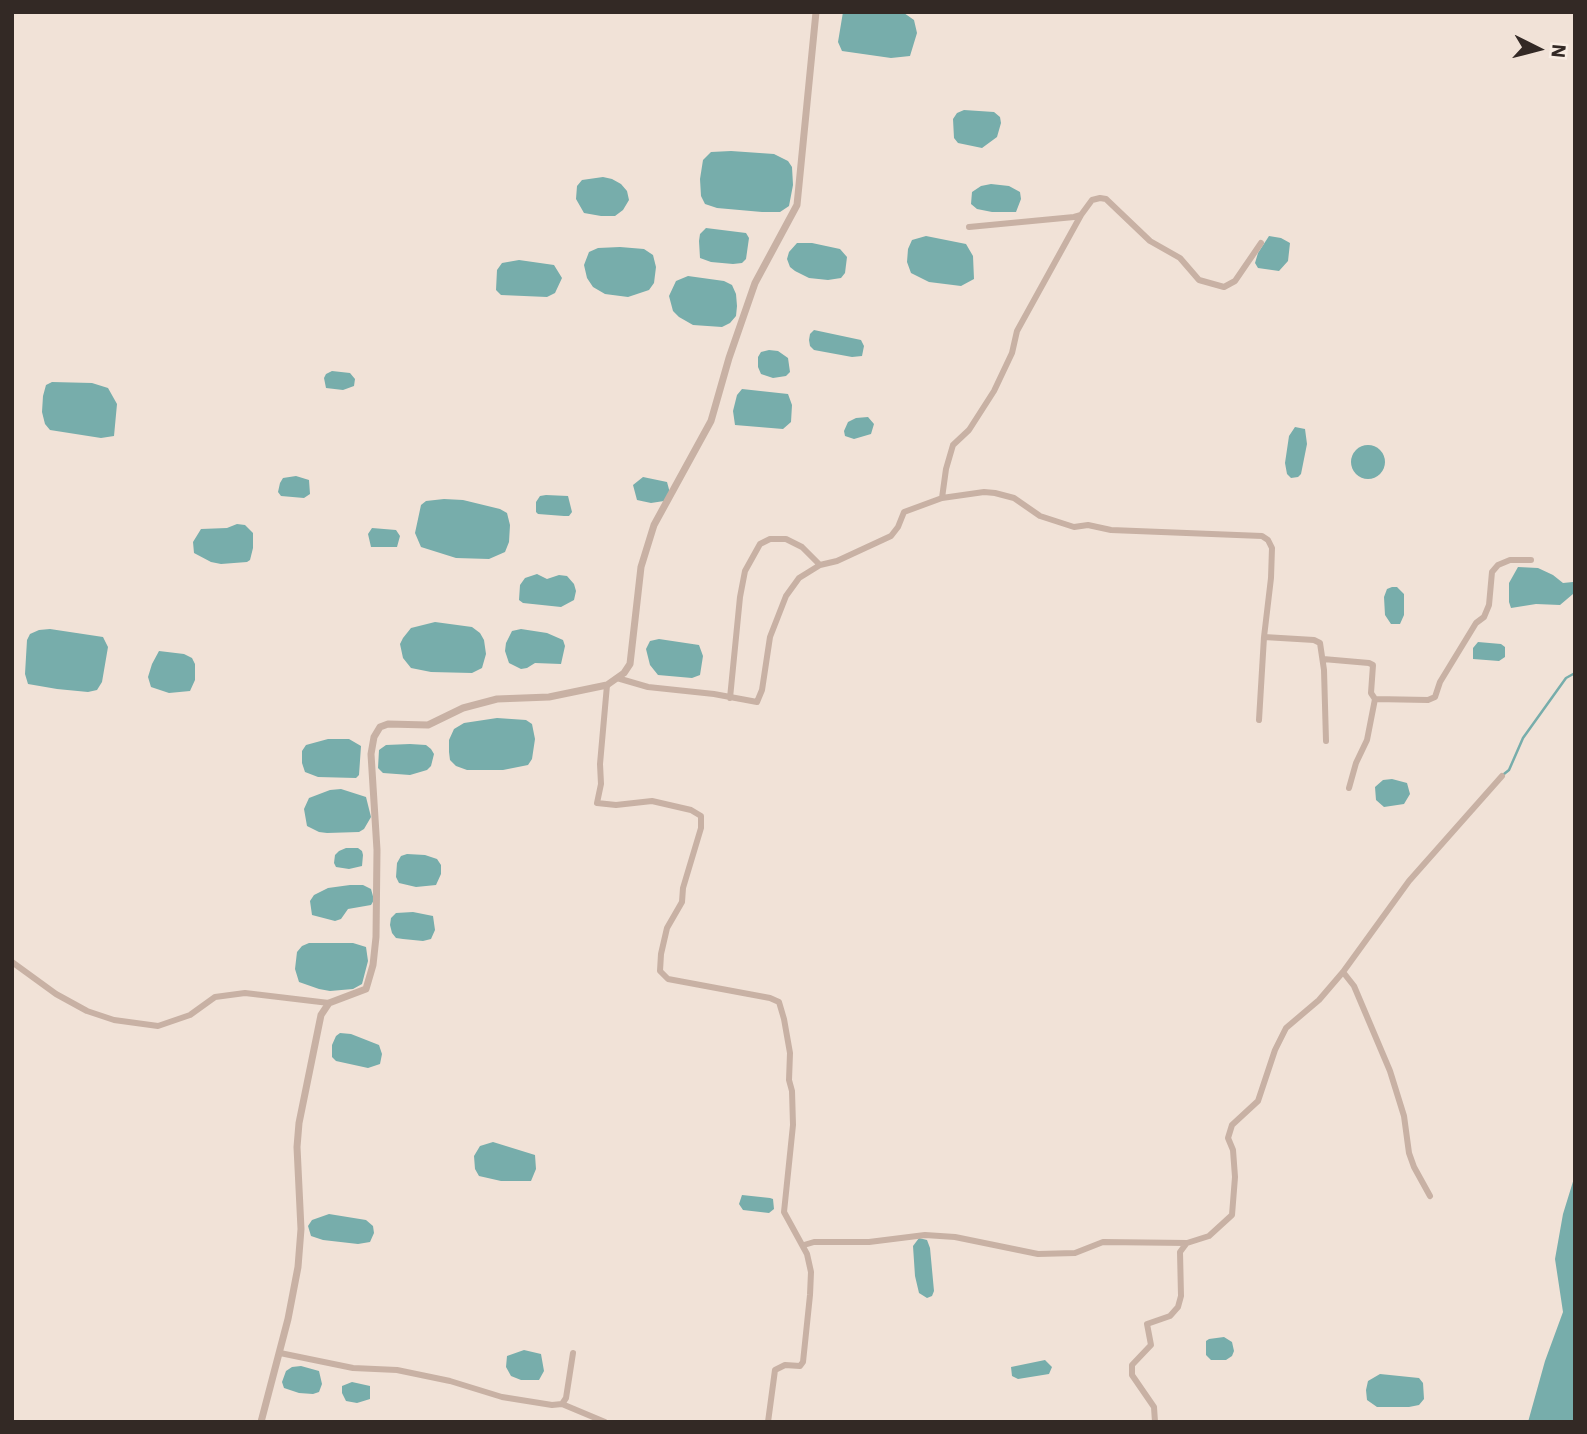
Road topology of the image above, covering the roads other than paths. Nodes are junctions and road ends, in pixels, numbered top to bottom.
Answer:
1 (816, 12) edge
2 (1081, 215) junction
3 (969, 227) dead end
4 (1261, 243) dead end
5 (942, 498) junction
6 (1531, 560) dead end
7 (820, 565) junction
8 (1264, 638) junction
9 (1323, 660) junction
10 (617, 678) junction
11 (607, 685) junction
12 (730, 698) junction
13 (1375, 699) junction
14 (1259, 720) dead end
15 (1326, 741) dead end
16 (1502, 776) dead end
17 (1349, 788) dead end
18 (12, 962) edge
19 (1343, 972) junction
20 (328, 1003) junction
21 (1430, 1196) dead end
22 (1186, 1244) junction
23 (804, 1245) junction
24 (280, 1353) junction
25 (573, 1353) dead end
26 (562, 1404) junction
27 (261, 1422) edge
28 (605, 1422) edge
29 (768, 1422) edge
30 (1155, 1422) edge

1 - 10 street
2 - 3 street
2 - 4 street
2 - 5 street
5 - 7 street
5 - 8 street
6 - 13 street
7 - 12 street
7 - 12 street
8 - 9 street
8 - 14 street
9 - 13 street
9 - 15 street
10 - 11 street
10 - 12 street
11 - 20 street
11 - 23 street
13 - 17 street
16 - 19 street
18 - 20 street
19 - 21 street
19 - 22 street
20 - 24 street
22 - 23 street
22 - 30 street
23 - 29 street
24 - 26 street
24 - 27 street
25 - 26 street
26 - 28 street

